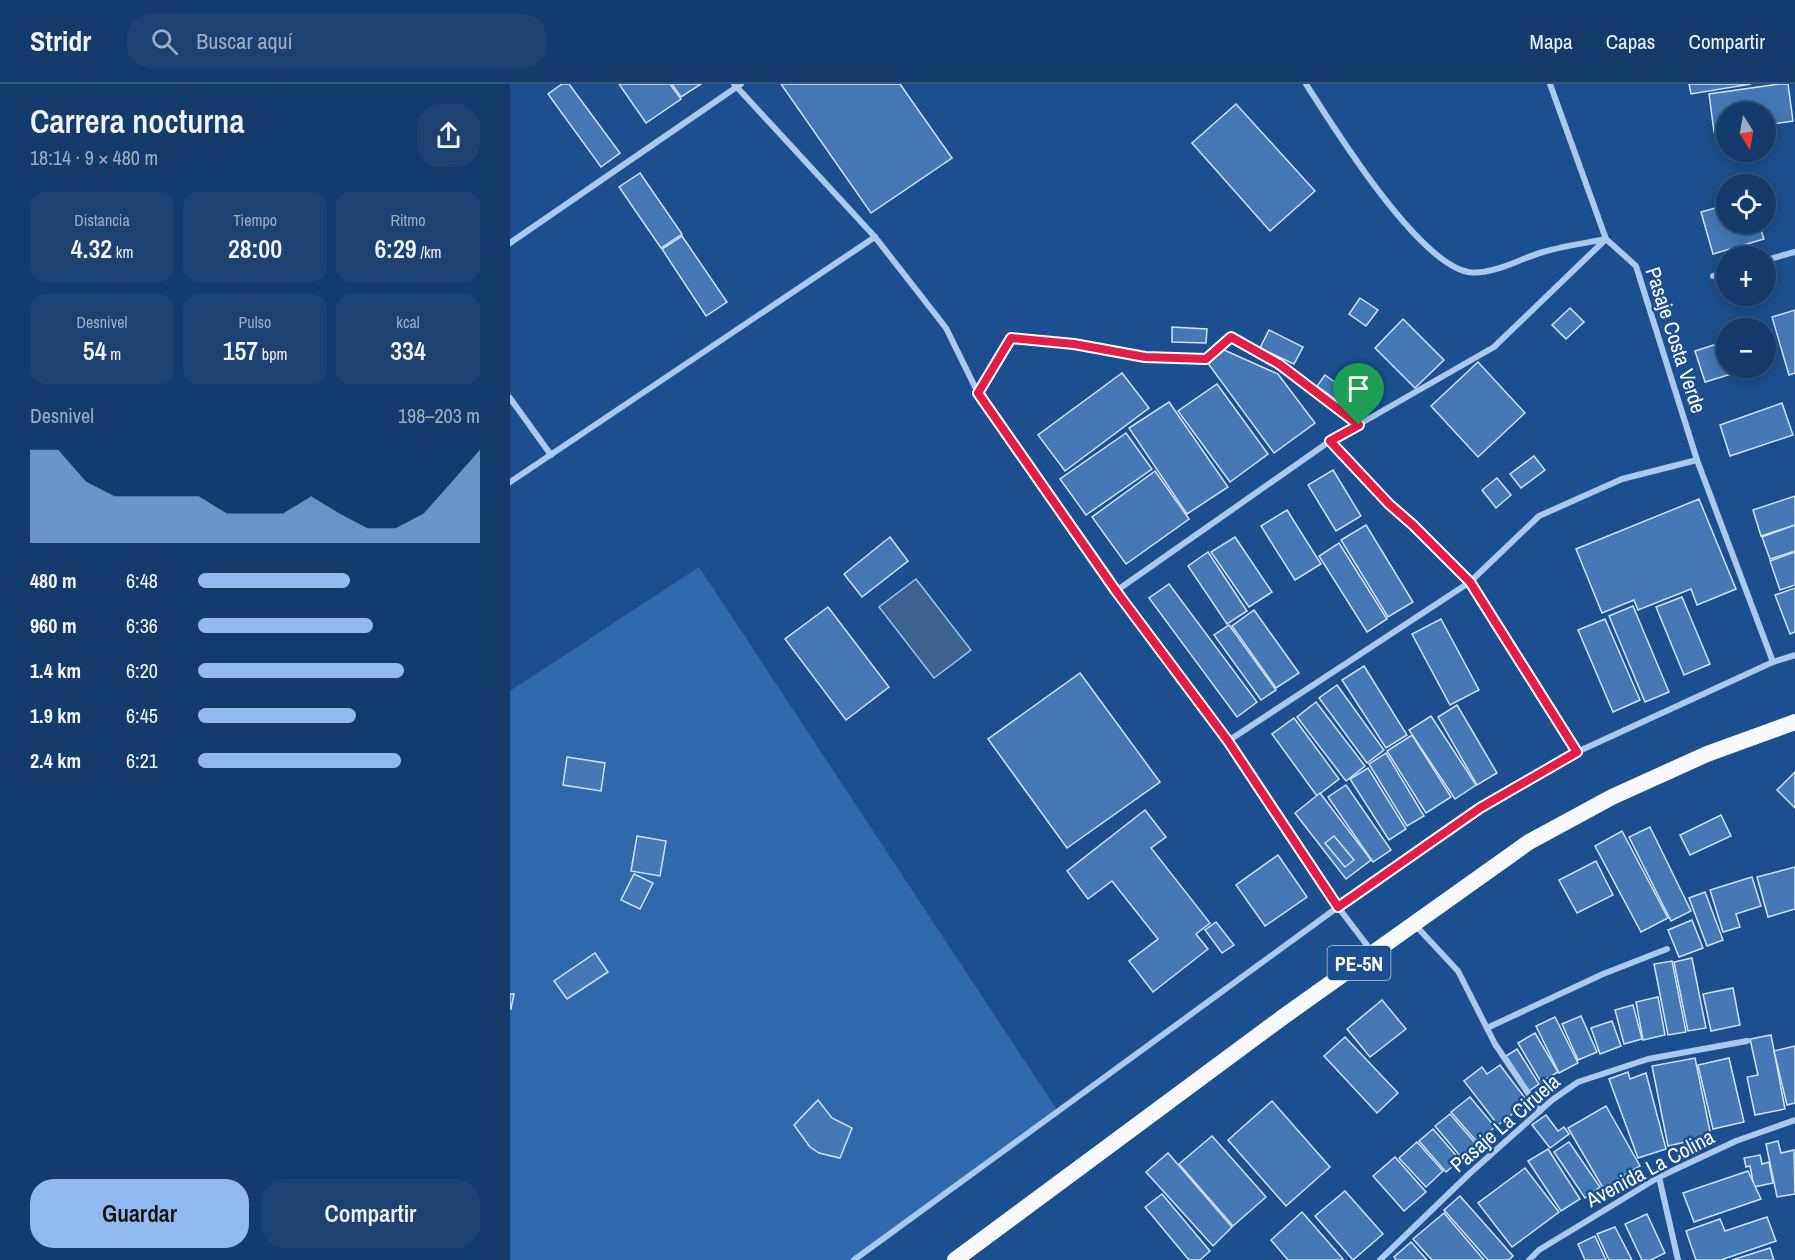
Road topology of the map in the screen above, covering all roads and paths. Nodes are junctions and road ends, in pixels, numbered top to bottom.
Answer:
1 (1306, 84) edge
2 (1550, 84) edge
3 (737, 85) edge
4 (876, 237) junction
5 (1606, 239) junction
6 (510, 243) edge
7 (1795, 252) edge
8 (1776, 258) edge
9 (1716, 275) edge
10 (1713, 276) dead end
11 (978, 393) junction
12 (510, 398) edge
13 (1359, 425) junction
14 (1330, 441) junction
15 (551, 455) junction
16 (1697, 460) junction
17 (510, 482) edge
18 (1470, 582) junction
19 (1116, 591) junction
20 (1795, 655) edge
21 (1773, 662) junction
22 (1795, 722) edge
23 (1228, 741) junction
24 (1577, 752) junction
25 (1338, 907) junction
26 (1414, 923) junction
27 (1667, 949) dead end
28 (1373, 953) junction
29 (1487, 1028) junction
30 (1747, 1041) dead end
31 (1540, 1111) junction
32 (1795, 1120) edge
33 (1659, 1177) junction
34 (854, 1260) edge
35 (955, 1260) edge
36 (1380, 1260) edge
37 (1529, 1260) edge
38 (1678, 1260) edge

1 - 5 street
2 - 5 street
3 - 4 street
3 - 6 street
4 - 11 street
4 - 15 street
5 - 13 street
5 - 16 street, Pasaje Costa Verde
7 - 8 street
9 - 10 street
11 - 13 street
11 - 19 street
12 - 15 street
13 - 14 street
14 - 18 street
14 - 19 street
15 - 17 street
16 - 18 street
16 - 21 street, Pasaje Costa Verde
18 - 23 street
18 - 24 street
19 - 23 street
20 - 21 street
21 - 24 street
22 - 26 highway, PE-5N
23 - 25 street
24 - 25 street
25 - 28 street
25 - 34 street
26 - 28 highway, PE-5N
26 - 29 street
27 - 29 street
28 - 35 highway, PE-5N
29 - 31 street
30 - 31 street, Pasaje La Ciruela
31 - 36 street, Pasaje La Ciruela
32 - 33 street, Avenida La Colina
33 - 37 street, Avenida La Colina
33 - 38 street

